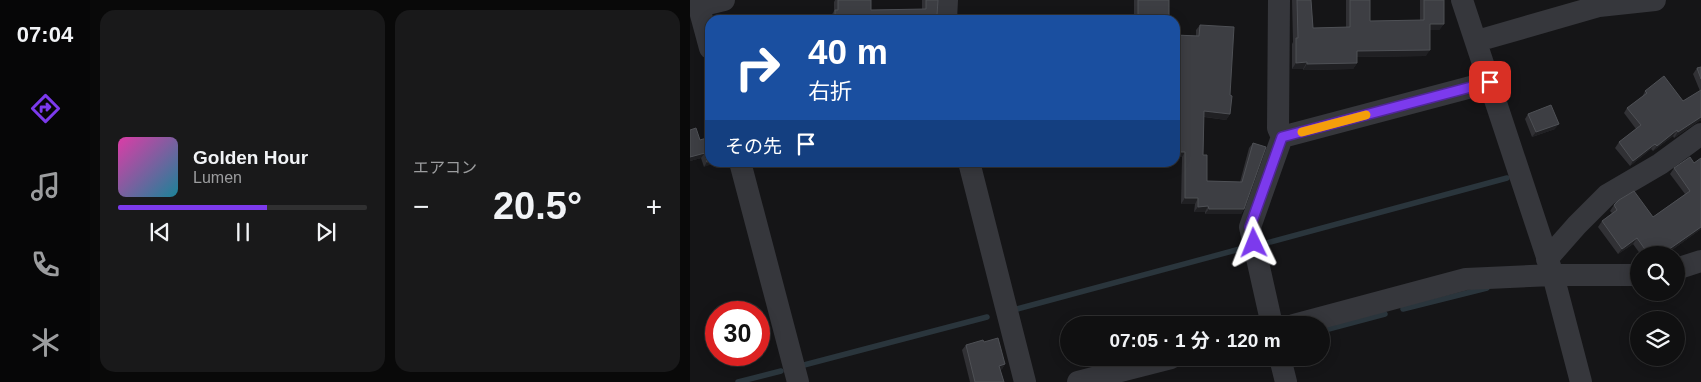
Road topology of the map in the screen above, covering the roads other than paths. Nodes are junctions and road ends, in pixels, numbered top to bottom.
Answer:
1 (724, 0) edge
2 (947, 0) edge
3 (1279, 0) edge
4 (1462, 0) edge
5 (1654, 0) edge
6 (698, 3) edge
7 (946, 15) edge
8 (705, 29) edge
9 (1476, 41) junction
10 (1490, 82) junction
11 (1701, 134) edge
12 (1282, 137) junction
13 (741, 167) edge
14 (970, 167) edge
15 (1701, 261) edge
16 (1685, 266) edge
17 (1550, 267) junction
18 (1630, 274) edge
19 (1270, 316) edge
20 (1328, 316) edge
21 (1140, 366) edge
22 (1282, 366) edge
23 (798, 382) edge
24 (1025, 382) edge
25 (1078, 382) edge
26 (1286, 382) edge
27 (1581, 382) edge

1 - 6 street
2 - 7 street
3 - 12 street
4 - 9 street
5 - 9 street
6 - 8 street
9 - 10 street
10 - 12 street
10 - 17 street
11 - 17 street
12 - 19 street
13 - 23 street
14 - 24 street
15 - 16 street
17 - 18 street
17 - 20 street
17 - 27 street
21 - 25 street
22 - 26 street

